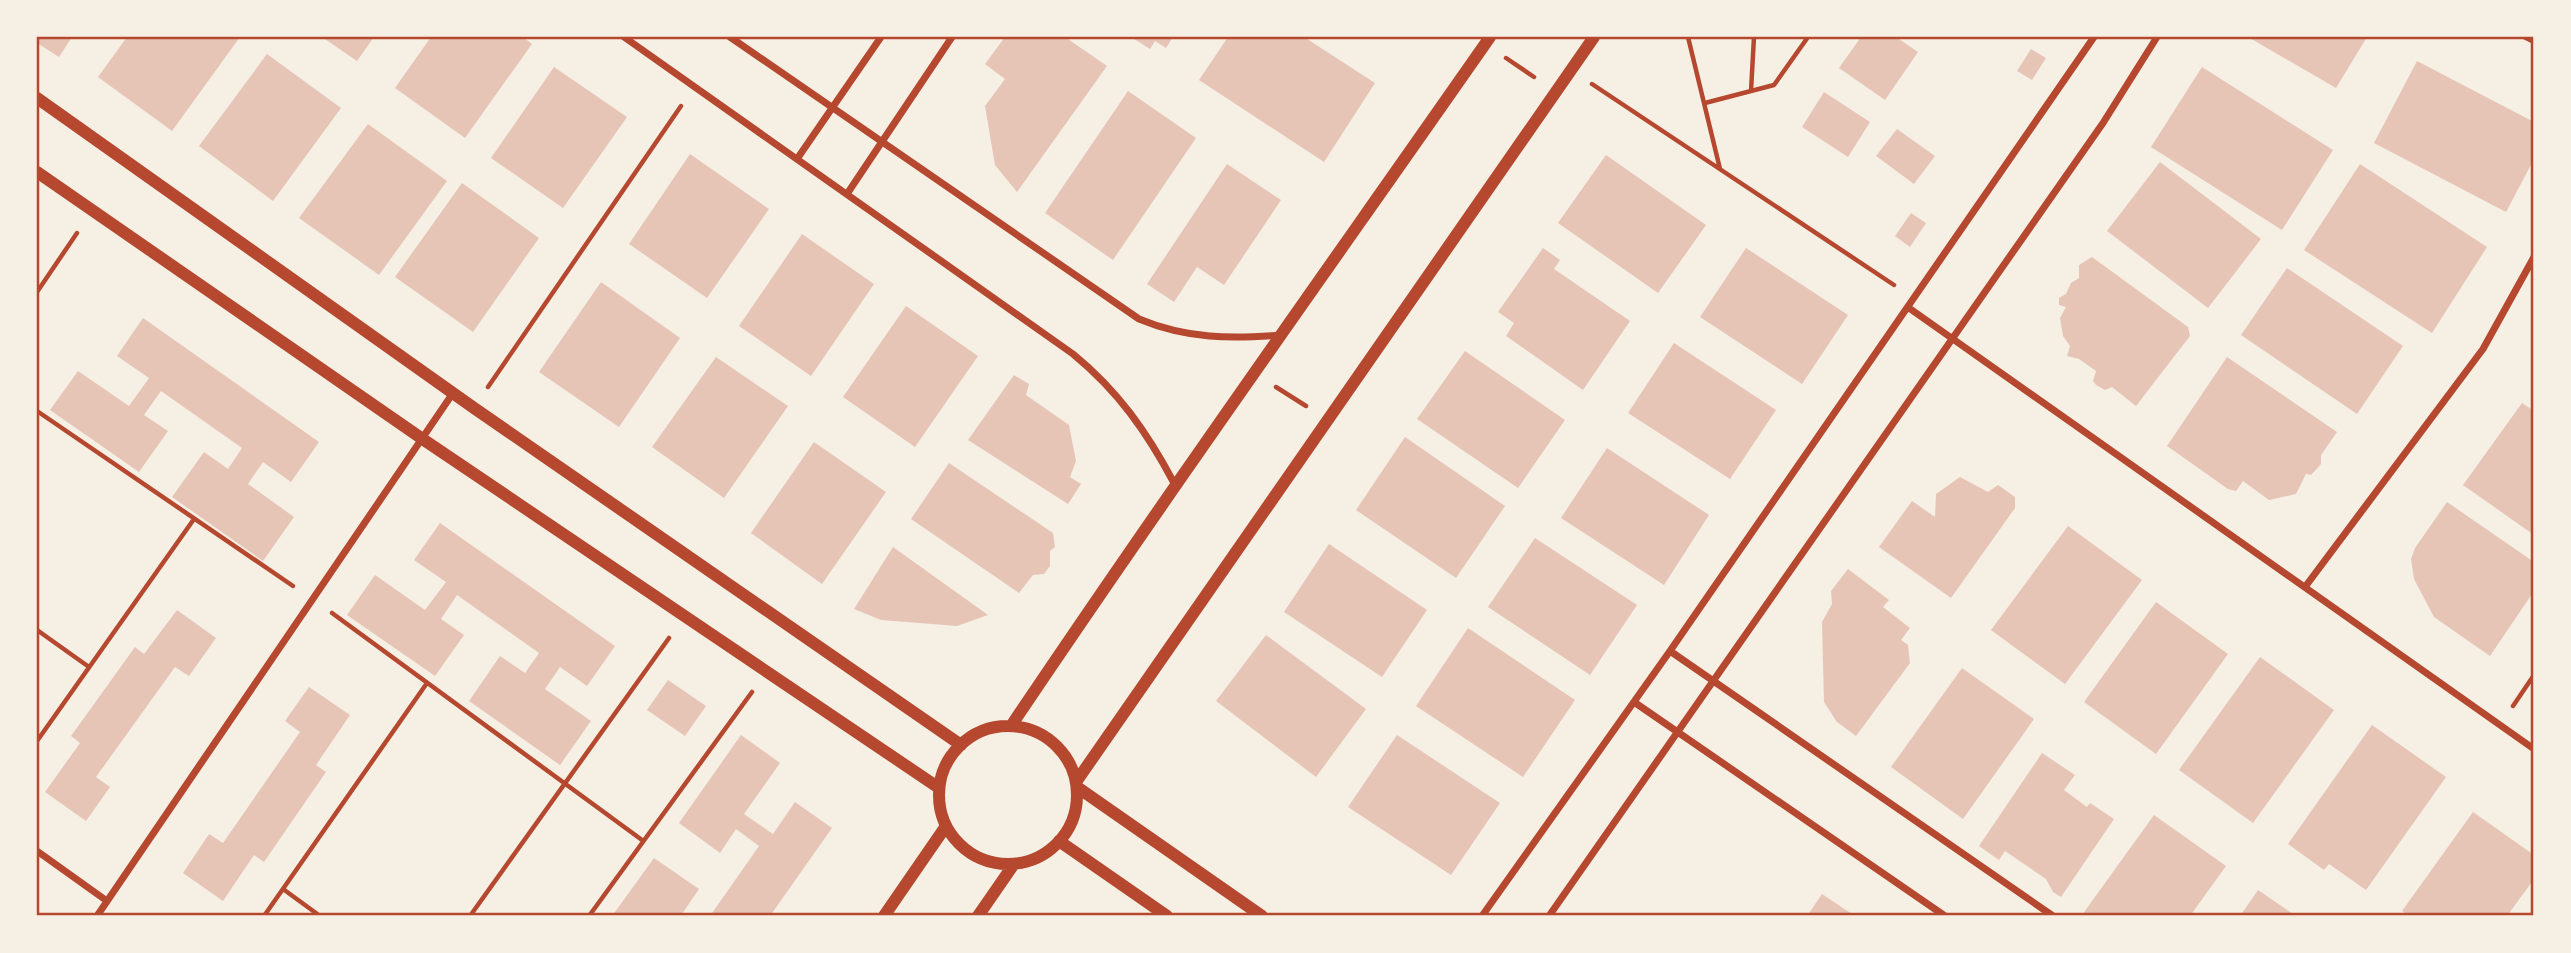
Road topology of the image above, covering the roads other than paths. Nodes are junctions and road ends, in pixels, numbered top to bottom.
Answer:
1 (624, 37) edge
2 (730, 37) edge
3 (881, 37) edge
4 (953, 37) edge
5 (1594, 37) edge
6 (2094, 37) edge
7 (2157, 37) edge
8 (1488, 40) edge
9 (37, 98) edge
10 (832, 108) junction
11 (881, 142) junction
12 (797, 159) junction
13 (37, 172) edge
14 (846, 194) junction
15 (2534, 257) edge
16 (1909, 308) junction
17 (1283, 335) junction
18 (1952, 339) junction
19 (454, 393) junction
20 (424, 440) junction
21 (1174, 483) junction
22 (2305, 587) junction
23 (1670, 651) junction
24 (1713, 681) junction
25 (1634, 702) junction
26 (1011, 726) junction
27 (1678, 732) junction
28 (961, 744) junction
29 (2534, 749) edge
30 (1076, 785) junction
31 (939, 788) junction
32 (946, 826) junction
33 (1059, 841) junction
34 (37, 851) edge
35 (1014, 864) junction
36 (107, 901) junction
37 (97, 916) edge
38 (884, 916) edge
39 (978, 916) edge
40 (1167, 916) edge
41 (1262, 916) edge
42 (1482, 916) edge
43 (1549, 916) edge
44 (1945, 916) edge
45 (2053, 916) edge

1 - 12 street
2 - 10 street
3 - 10 street
4 - 11 street
5 - 30 street
6 - 16 street
7 - 18 street
8 - 17 street
9 - 19 street
10 - 11 street
10 - 12 street
11 - 14 street
11 - 17 street
12 - 14 street
13 - 20 street
14 - 21 street
15 - 22 street
16 - 18 street
16 - 23 street
17 - 21 street
18 - 22 street
18 - 24 street
19 - 20 street
19 - 28 street
20 - 31 street
20 - 36 street
21 - 26 street
22 - 29 street
23 - 24 street
23 - 25 street
24 - 27 street
24 - 45 street
25 - 27 street
25 - 42 street
26 - 28 street
26 - 30 street
27 - 43 street
27 - 44 street
28 - 31 street
30 - 33 street
30 - 41 street
31 - 32 street
32 - 35 street
32 - 38 street
33 - 35 street
33 - 40 street
34 - 36 street
35 - 39 street
36 - 37 street

